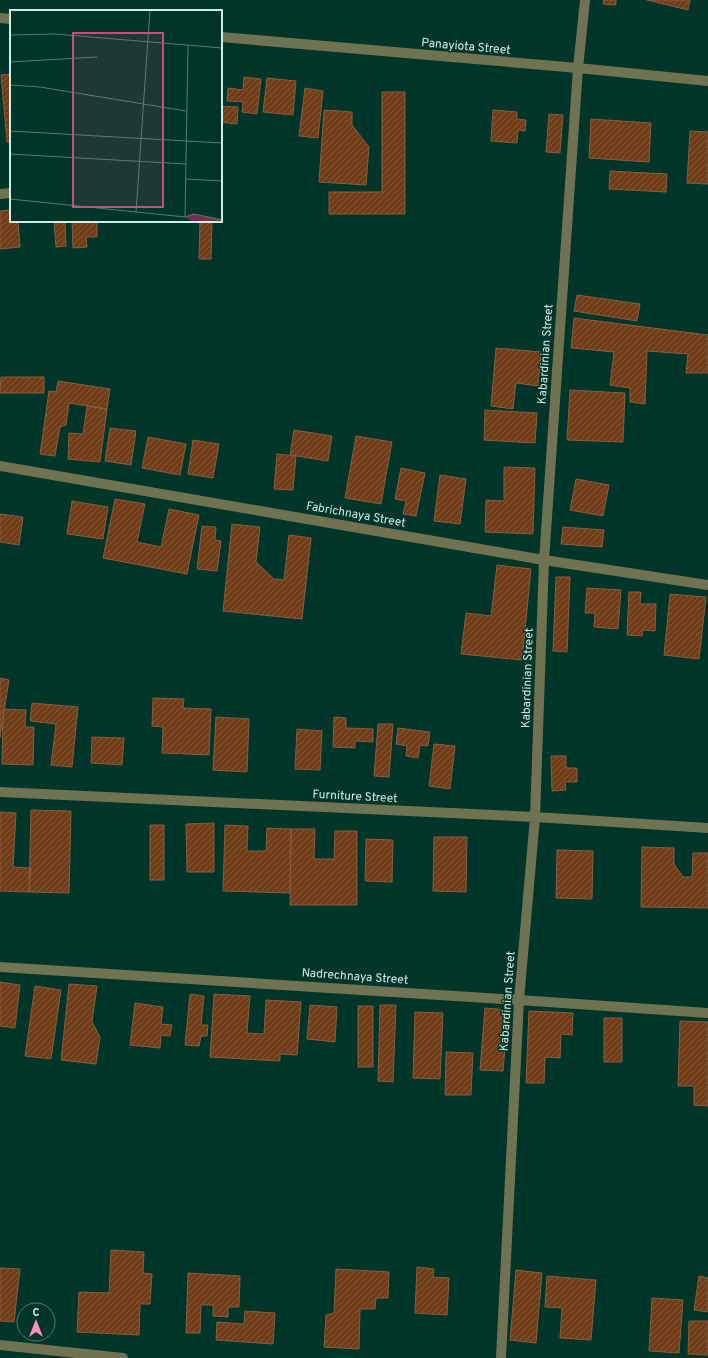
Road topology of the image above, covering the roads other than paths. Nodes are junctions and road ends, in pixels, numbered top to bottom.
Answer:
1 (586, 0) edge
2 (0, 18) edge
3 (10, 19) edge
4 (222, 37) edge
5 (578, 68) junction
6 (708, 81) edge
7 (10, 193) edge
8 (0, 194) edge
9 (0, 466) edge
10 (544, 560) junction
11 (708, 585) edge
12 (0, 792) edge
13 (535, 817) junction
14 (708, 828) edge
15 (0, 967) edge
16 (520, 1000) junction
17 (708, 1013) edge
18 (0, 1345) edge
19 (123, 1358) edge
20 (501, 1358) edge

1 - 5 street, Kabardinian Street
2 - 3 street
4 - 5 street, Panayiota Street
5 - 6 street, Panayiota Street
5 - 10 street, Kabardinian Street
7 - 8 street
9 - 10 street, Fabrichnaya Street
10 - 11 street, Fabrichnaya Street
10 - 13 street, Kabardinian Street
12 - 13 street, Furniture Street
13 - 14 street, Furniture Street
13 - 16 street, Kabardinian Street
15 - 16 street, Nadrechnaya Street
16 - 17 street, Nadrechnaya Street
16 - 20 street, Kabardinian Street
18 - 19 street

